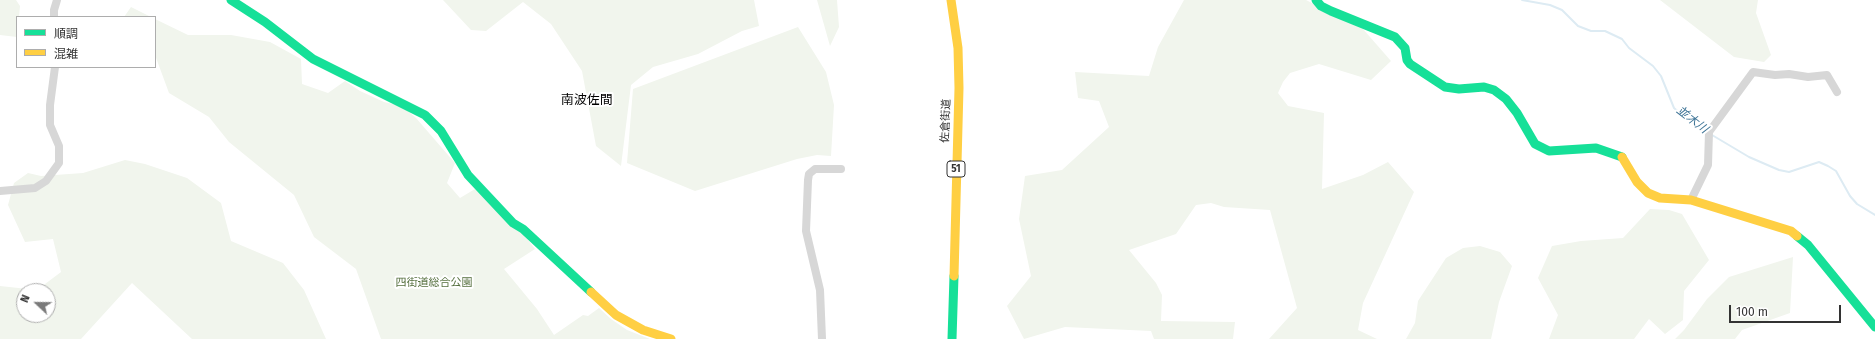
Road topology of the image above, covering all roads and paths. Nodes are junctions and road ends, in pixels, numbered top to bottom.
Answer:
1 (57, 0) edge
2 (231, 0) edge
3 (951, 0) edge
4 (1316, 0) edge
5 (54, 16) edge
6 (55, 68) edge
7 (1837, 92) dead end
8 (841, 169) dead end
9 (0, 191) edge
10 (1691, 200) junction
11 (1875, 327) edge
12 (665, 338) edge
13 (822, 339) edge
14 (952, 339) edge

1 - 5 street
2 - 12 main road
3 - 14 main road, 佐倉街道 / 51
4 - 10 main road
6 - 9 street
7 - 10 street
8 - 13 street
10 - 11 main road

